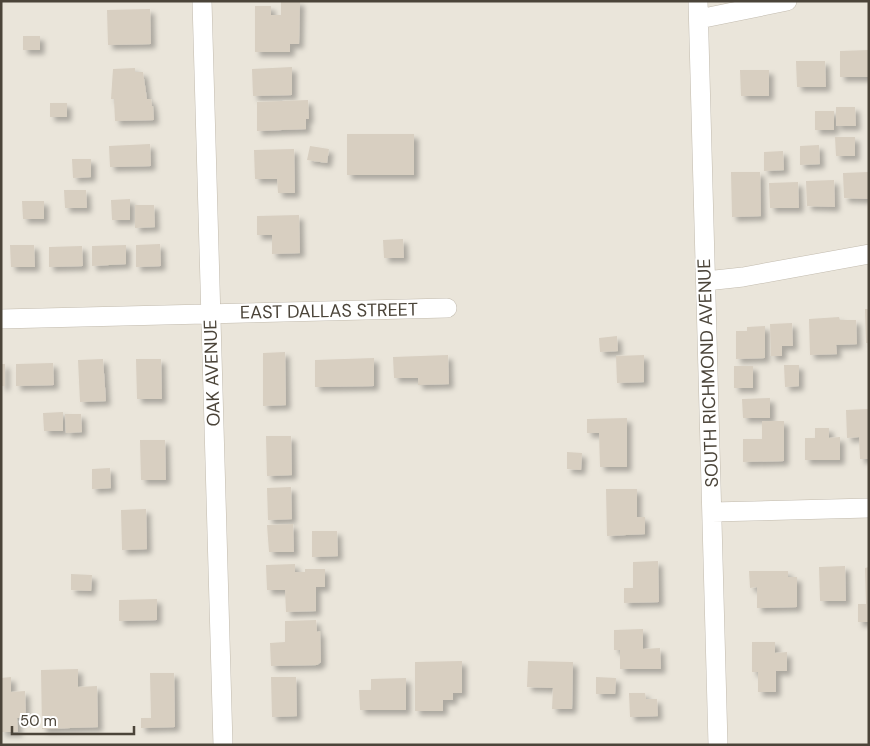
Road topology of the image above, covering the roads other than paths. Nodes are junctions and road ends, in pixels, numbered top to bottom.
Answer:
1 (202, 1) edge
2 (787, 1) edge
3 (698, 10) edge
4 (869, 254) edge
5 (706, 281) junction
6 (447, 308) dead end
7 (211, 313) junction
8 (1, 319) edge
9 (869, 508) edge
10 (712, 512) junction
11 (223, 745) edge
12 (718, 745) edge

1 - 7 street, OAK AVENUE
2 - 3 street
3 - 5 street, SOUTH RICHMOND AVENUE
4 - 5 street
5 - 10 street, SOUTH RICHMOND AVENUE
6 - 7 street, EAST DALLAS STREET
7 - 8 street, EAST DALLAS STREET
7 - 11 street, OAK AVENUE
9 - 10 street
10 - 12 street, SOUTH RICHMOND AVENUE

